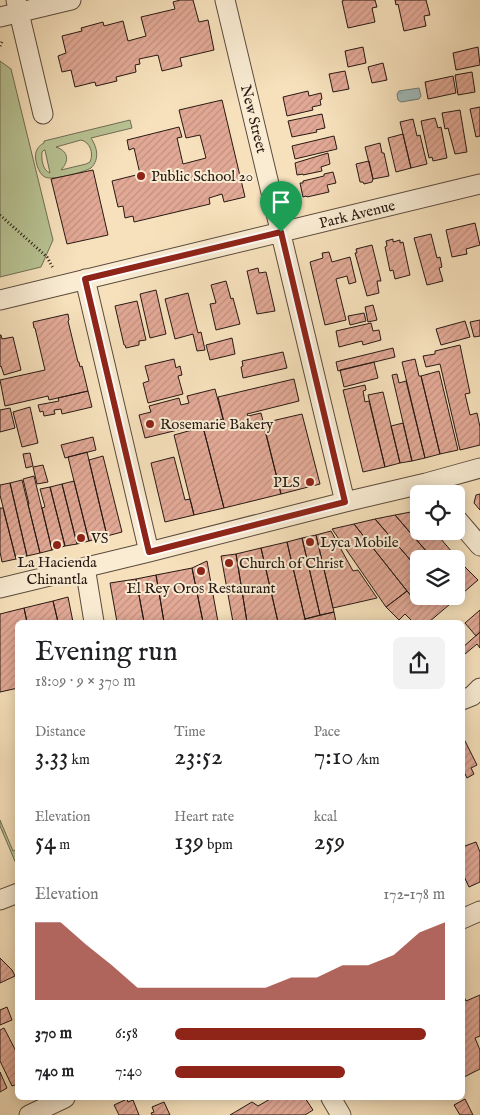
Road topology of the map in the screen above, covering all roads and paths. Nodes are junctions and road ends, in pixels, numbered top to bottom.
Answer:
1 (71, 0) edge
2 (225, 0) edge
3 (17, 6) edge
4 (0, 17) edge
5 (2, 40) dead end
6 (0, 46) edge
7 (43, 114) dead end
8 (480, 184) edge
9 (0, 215) edge
10 (281, 232) junction
11 (53, 268) dead end
12 (85, 279) junction
13 (0, 300) edge
14 (480, 468) edge
15 (438, 485) edge
16 (410, 491) edge
17 (345, 502) junction
18 (465, 528) edge
19 (480, 546) edge
20 (149, 552) junction
21 (85, 567) junction
22 (0, 588) edge
23 (94, 620) edge
24 (480, 688) edge
25 (465, 699) edge
26 (15, 894) edge
27 (0, 900) edge
28 (480, 911) edge
29 (465, 918) edge
30 (61, 1100) edge
31 (332, 1100) edge
32 (29, 1115) edge
33 (341, 1115) edge

1 - 3 street
2 - 10 street, New Street
3 - 4 street
3 - 7 street
5 - 6 path
8 - 10 street, Park Avenue
9 - 11 path
10 - 12 street, Park Avenue
10 - 17 street, New Street
12 - 13 street, Park Avenue
12 - 20 street
14 - 15 street
16 - 17 street
17 - 20 street
18 - 19 street
20 - 21 street
21 - 22 street
21 - 23 street
24 - 25 street
26 - 27 street
28 - 29 street
30 - 32 street
31 - 33 street

